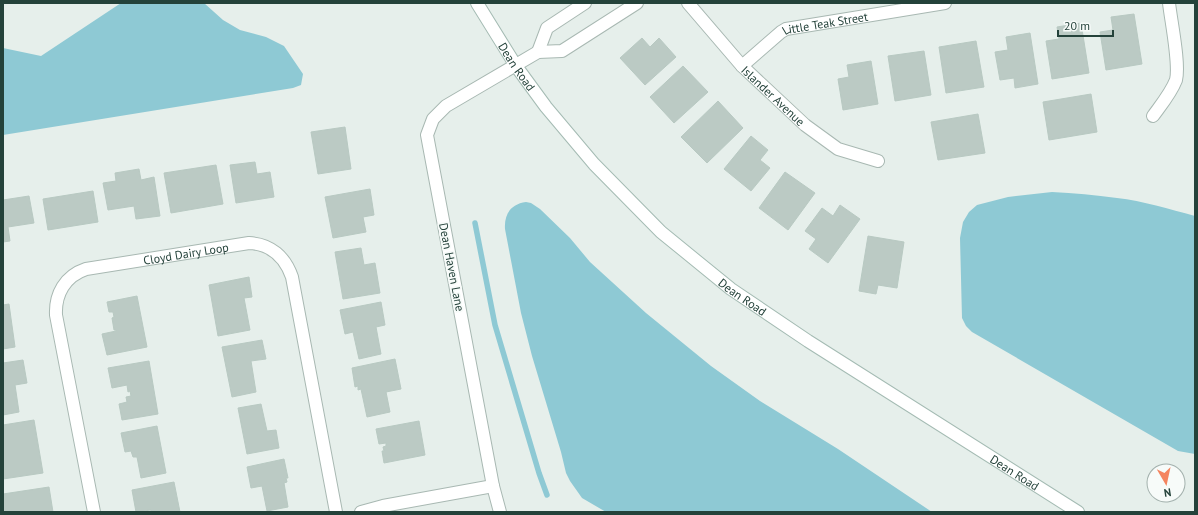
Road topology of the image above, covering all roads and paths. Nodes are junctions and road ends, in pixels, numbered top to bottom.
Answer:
1 (477, 3) edge
2 (585, 3) edge
3 (637, 3) edge
4 (688, 3) edge
5 (945, 3) edge
6 (1169, 3) edge
7 (538, 52) junction
8 (516, 66) junction
9 (742, 66) junction
10 (1153, 116) dead end
11 (878, 161) dead end
12 (493, 486) junction
13 (94, 512) edge
14 (336, 512) edge
15 (361, 512) edge
16 (500, 512) edge
17 (1078, 512) edge

1 - 8 street, Dean Road
2 - 7 street
3 - 7 street
4 - 9 street, Islander Avenue
5 - 9 street, Little Teak Street
6 - 10 street
7 - 8 street, Dean Haven Lane
8 - 12 street, Dean Haven Lane
8 - 17 street, Dean Road
9 - 11 street, Islander Avenue
12 - 15 street
12 - 16 street, Dean Haven Lane
13 - 14 street, Cloyd Dairy Loop

